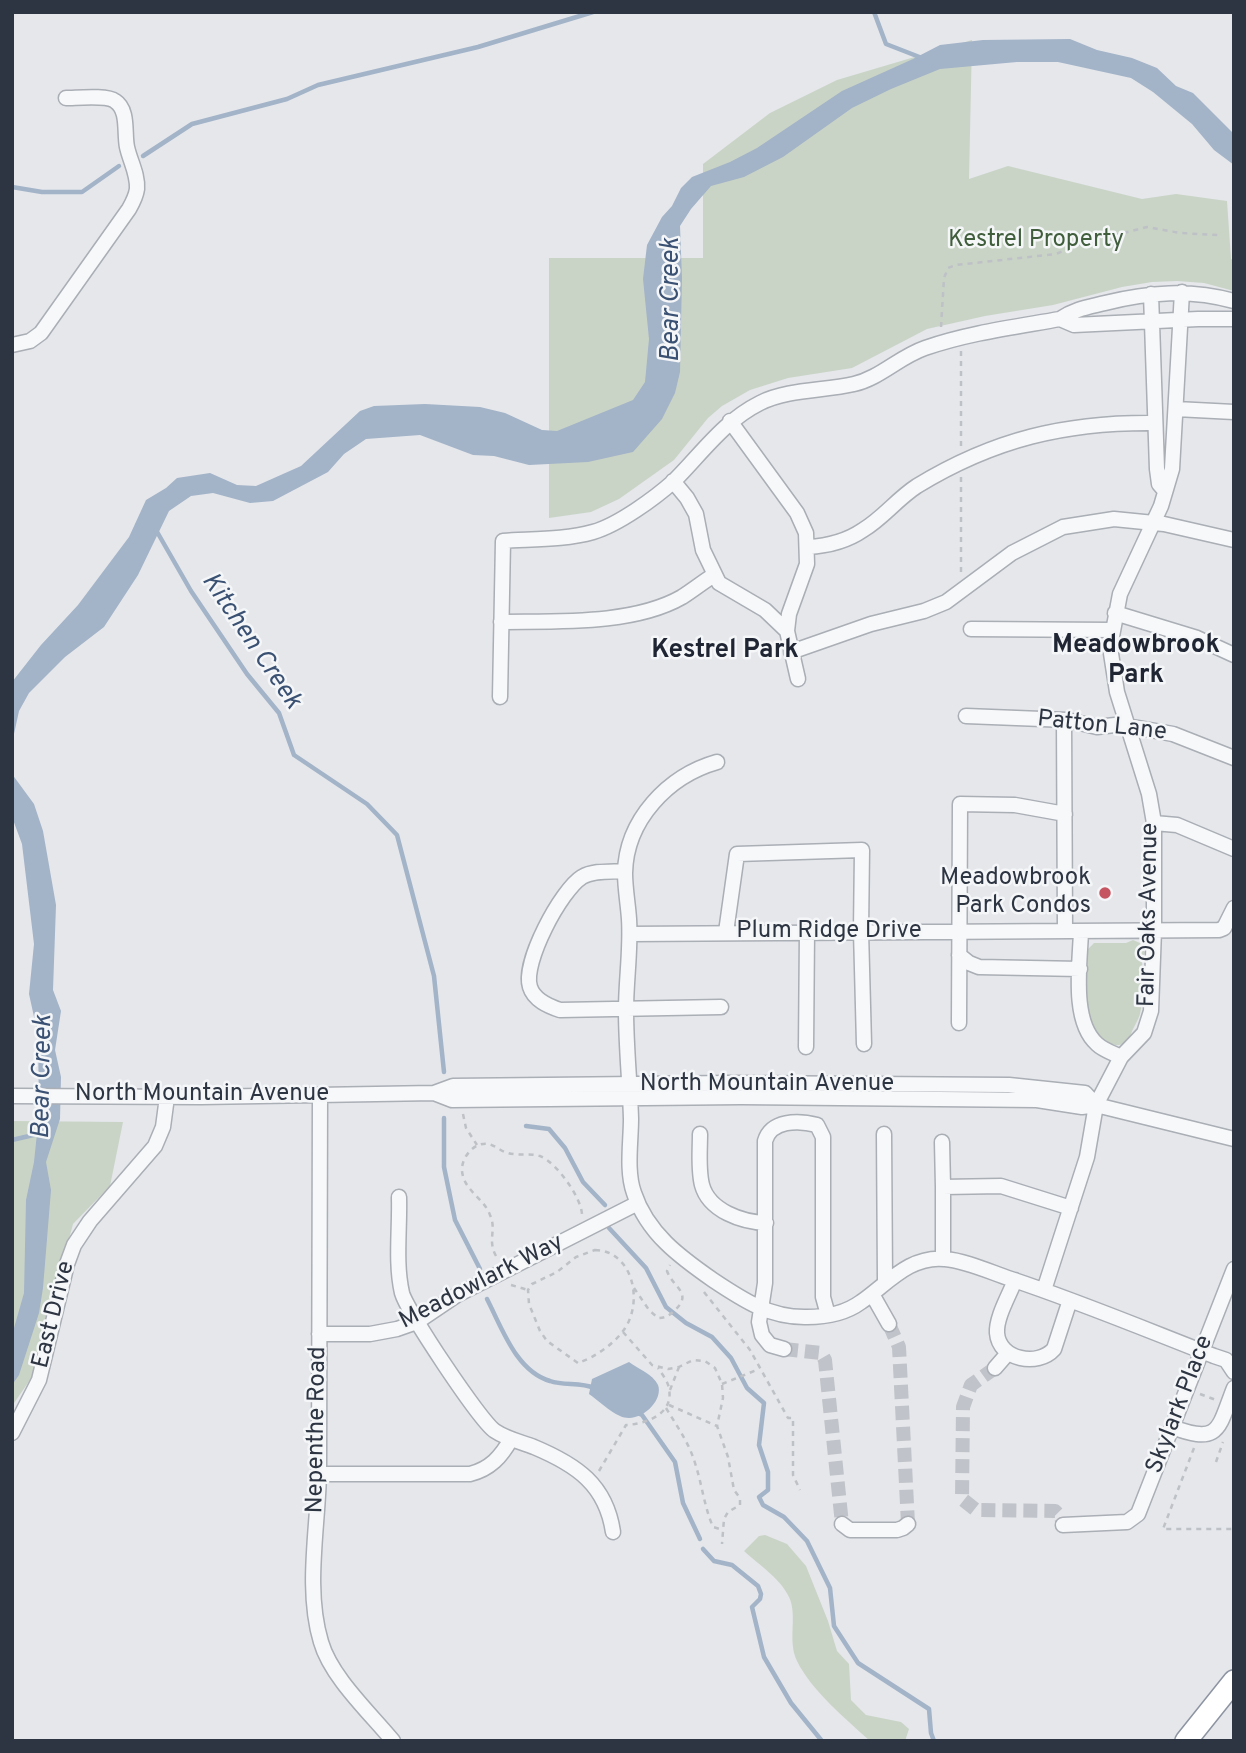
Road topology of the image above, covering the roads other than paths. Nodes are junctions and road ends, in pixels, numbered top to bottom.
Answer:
1 (66, 98) dead end
2 (1182, 292) junction
3 (1151, 294) junction
4 (1234, 301) edge
5 (1060, 319) junction
6 (1234, 319) edge
7 (1182, 320) junction
8 (1152, 321) junction
9 (12, 345) edge
10 (1176, 408) junction
11 (1234, 412) edge
12 (730, 421) junction
13 (1155, 423) junction
14 (673, 481) junction
15 (1165, 491) junction
16 (1154, 523) junction
17 (1234, 540) edge
18 (808, 547) junction
19 (713, 575) junction
20 (1115, 613) junction
21 (501, 622) junction
22 (971, 629) dead end
23 (1112, 630) junction
24 (787, 631) junction
25 (791, 652) junction
26 (1234, 655) edge
27 (798, 679) dead end
28 (500, 697) dead end
29 (966, 716) dead end
30 (1064, 720) junction
31 (1127, 726) junction
32 (1234, 758) edge
33 (717, 762) dead end
34 (1065, 814) junction
35 (1154, 823) junction
36 (1234, 849) edge
37 (625, 871) junction
38 (1234, 908) edge
39 (1154, 930) junction
40 (807, 931) junction
41 (861, 931) junction
42 (1065, 931) junction
43 (1081, 931) junction
44 (726, 932) junction
45 (959, 932) junction
46 (630, 934) junction
47 (959, 955) junction
48 (1080, 969) junction
49 (721, 1007) dead end
50 (626, 1010) junction
51 (959, 1023) dead end
52 (864, 1044) dead end
53 (806, 1047) dead end
54 (1121, 1057) junction
55 (631, 1091) junction
56 (320, 1095) junction
57 (16, 1096) edge
58 (167, 1097) junction
59 (1096, 1105) junction
60 (700, 1134) dead end
61 (884, 1134) dead end
62 (1234, 1139) edge
63 (942, 1142) dead end
64 (943, 1187) junction
65 (399, 1197) dead end
66 (638, 1203) junction
67 (1071, 1208) junction
68 (765, 1223) junction
69 (943, 1258) junction
70 (1234, 1269) edge
71 (1015, 1280) junction
72 (885, 1281) junction
73 (1044, 1290) junction
74 (872, 1294) junction
75 (1070, 1300) junction
76 (760, 1309) junction
77 (828, 1315) junction
78 (417, 1322) junction
79 (889, 1324) tunnel mouth
80 (319, 1334) junction
81 (784, 1349) tunnel mouth
82 (1202, 1351) junction
83 (1008, 1353) junction
84 (995, 1368) tunnel mouth
85 (1234, 1372) edge
86 (1234, 1388) edge
87 (1172, 1427) junction
88 (12, 1433) edge
89 (511, 1439) junction
90 (319, 1474) junction
91 (842, 1524) dead end
92 (908, 1524) dead end
93 (1063, 1525) tunnel mouth
94 (613, 1532) dead end
95 (1234, 1681) edge
96 (393, 1741) edge
97 (1186, 1741) edge

1 - 9 street
2 - 3 street
2 - 4 street
2 - 7 street, Fair Oaks Avenue
3 - 5 street
3 - 8 street
5 - 8 street
5 - 12 street
6 - 7 street
7 - 8 street
7 - 10 street, Fair Oaks Avenue
8 - 13 street
10 - 11 street
10 - 15 street, Fair Oaks Avenue
12 - 14 street
12 - 18 street
13 - 15 street
13 - 18 street
14 - 19 street
14 - 21 street
15 - 16 street, Fair Oaks Avenue
16 - 17 street
16 - 20 street, Fair Oaks Avenue
16 - 25 street
18 - 24 street
19 - 21 street
19 - 24 street
20 - 23 street, Fair Oaks Avenue
20 - 26 street
21 - 28 street
22 - 23 street
23 - 31 street, Fair Oaks Avenue
24 - 25 street
25 - 27 street
29 - 30 street, Patton Lane
30 - 31 street, Patton Lane
30 - 34 street
31 - 32 street, Patton Lane
31 - 35 street, Fair Oaks Avenue
33 - 37 street
34 - 42 street
34 - 45 street
35 - 36 street
35 - 39 street, Fair Oaks Avenue
37 - 46 street
37 - 50 street
38 - 39 street, Plum Ridge Drive
39 - 43 street, Plum Ridge Drive
39 - 54 street, Fair Oaks Avenue
40 - 41 street, Plum Ridge Drive
40 - 44 street, Plum Ridge Drive
40 - 53 street
41 - 44 street
41 - 45 street, Plum Ridge Drive
41 - 52 street
42 - 43 street, Plum Ridge Drive
42 - 45 street, Plum Ridge Drive
43 - 48 street
44 - 46 street, Plum Ridge Drive
45 - 47 street
46 - 50 street
47 - 48 street
47 - 51 street
48 - 54 street
49 - 50 street
50 - 55 street
54 - 59 street, Fair Oaks Avenue
55 - 56 street, North Mountain Avenue
55 - 59 street, North Mountain Avenue
55 - 66 street
56 - 58 street, North Mountain Avenue
56 - 80 street, Nepenthe Road
57 - 58 street, North Mountain Avenue
58 - 88 street, East Drive
59 - 62 street, North Mountain Avenue
59 - 67 street, Fair Oaks Avenue
60 - 68 street
61 - 72 street
63 - 64 street
64 - 67 street
64 - 69 street
65 - 78 street
66 - 76 street
66 - 78 street, Meadowlark Way
67 - 73 street, Fair Oaks Avenue
68 - 76 street
68 - 77 street
69 - 71 street
69 - 72 street
70 - 82 street, Skylark Place
71 - 73 street
71 - 83 street
72 - 74 street
73 - 75 street
74 - 77 street
74 - 79 street
75 - 82 street
75 - 83 street
76 - 77 street
76 - 81 street
78 - 80 street, Meadowlark Way
78 - 89 street
80 - 90 street, Nepenthe Road
82 - 85 street
82 - 87 street, Skylark Place
83 - 84 street
86 - 87 street
87 - 93 street, Skylark Place
89 - 90 street
89 - 94 street
90 - 96 street, Nepenthe Road
91 - 92 street
95 - 97 highway

